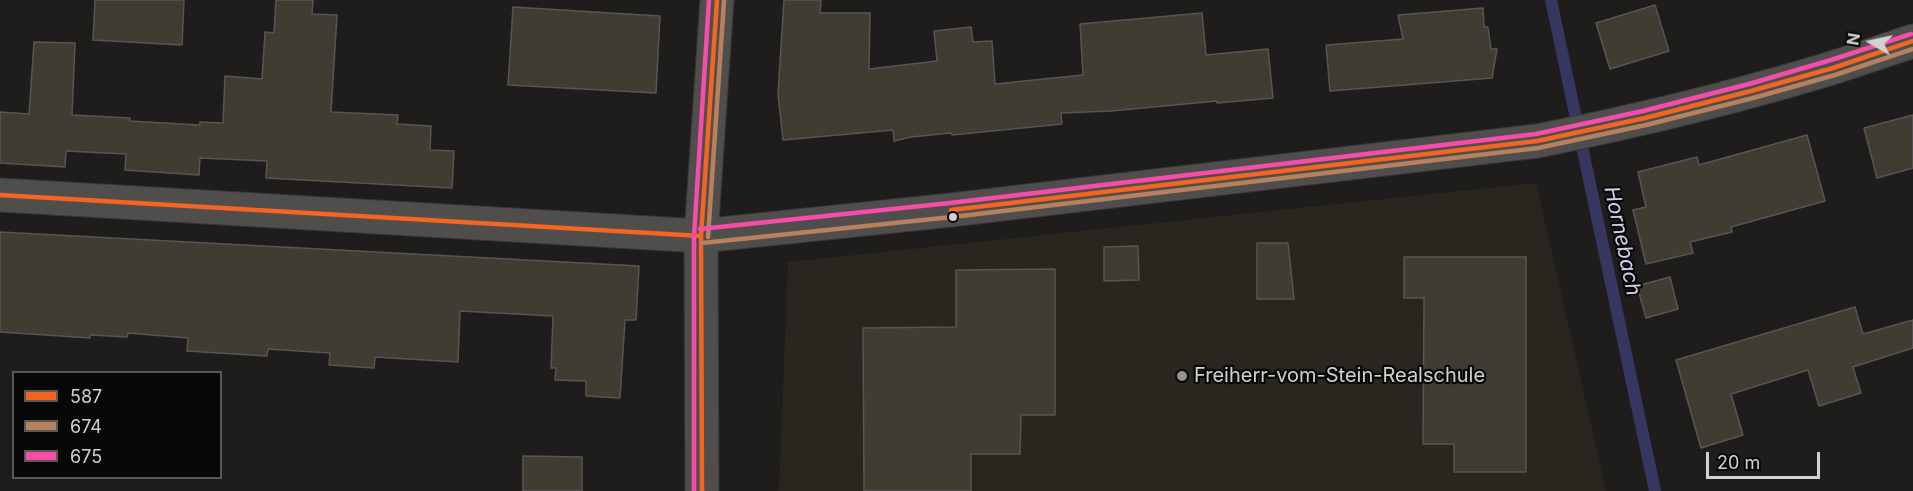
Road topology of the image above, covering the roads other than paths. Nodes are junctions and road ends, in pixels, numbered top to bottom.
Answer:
1 (717, 0) edge
2 (1913, 41) edge
3 (0, 195) edge
4 (701, 236) junction
5 (702, 491) edge

1 - 4 street
2 - 4 street
3 - 4 street
4 - 5 street

